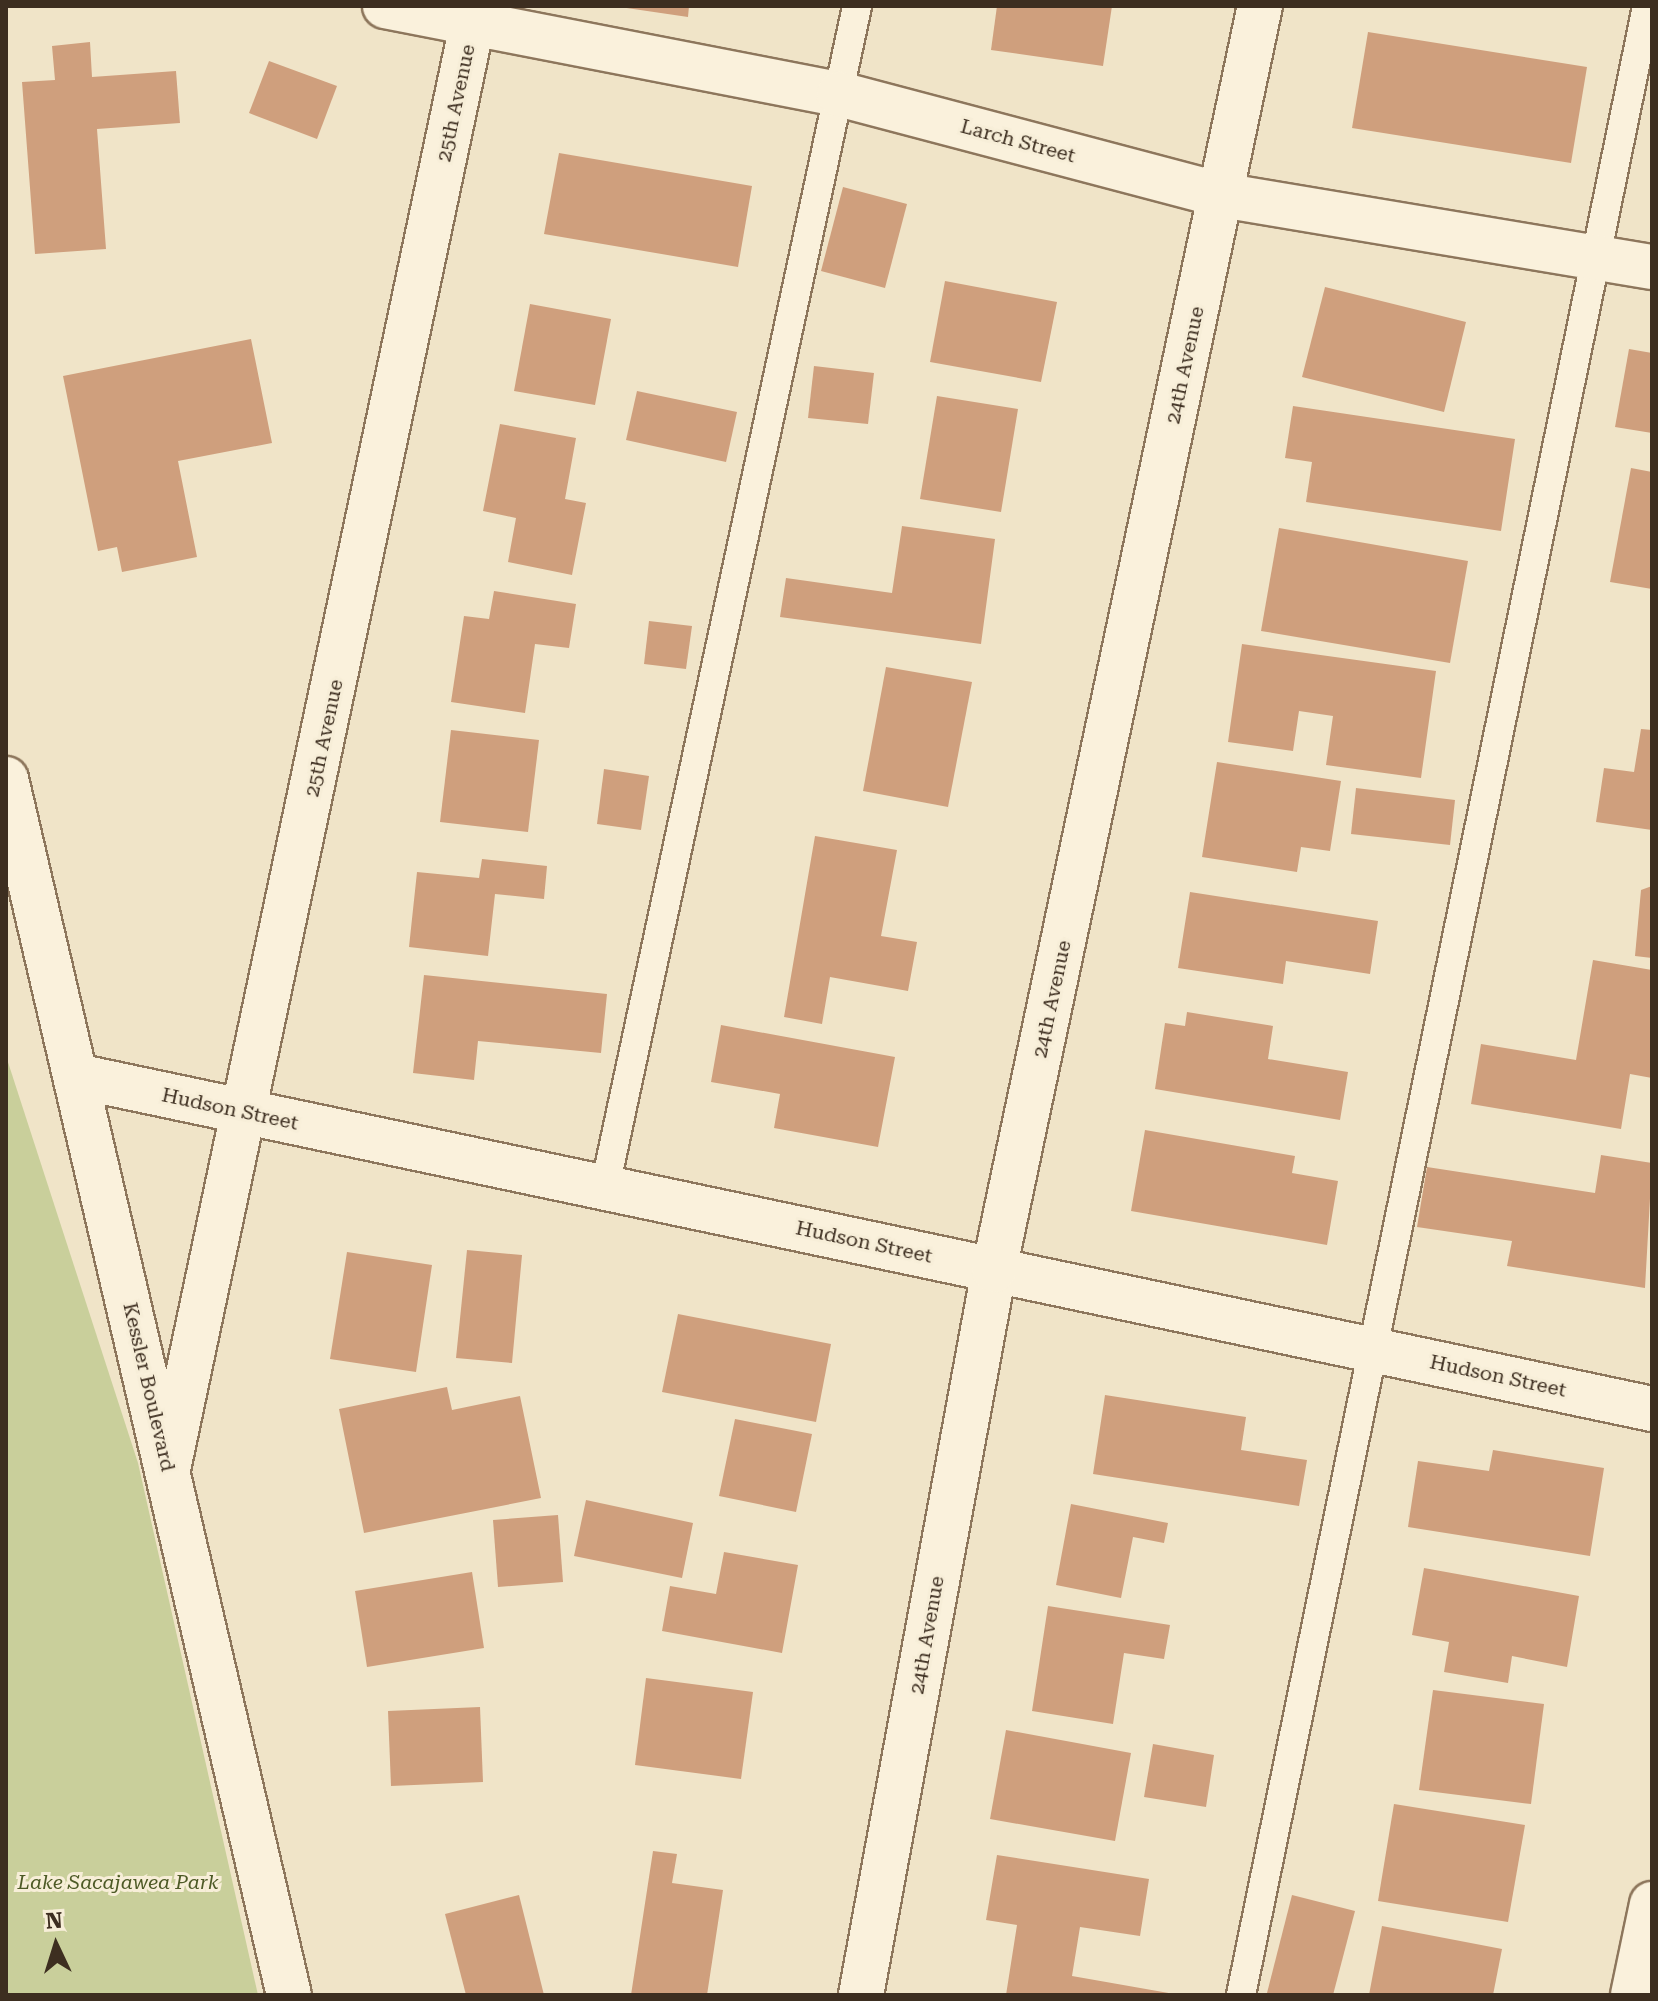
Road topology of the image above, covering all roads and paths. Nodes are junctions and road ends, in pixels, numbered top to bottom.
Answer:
1 (385, 6) edge
2 (857, 6) edge
3 (1260, 6) edge
4 (1647, 6) edge
5 (475, 14) edge
6 (839, 94) junction
7 (1221, 195) junction
8 (1596, 258) junction
9 (1652, 267) edge
10 (6, 779) edge
11 (76, 1076) junction
12 (245, 1112) junction
13 (605, 1187) junction
14 (994, 1270) junction
15 (1376, 1350) junction
16 (1652, 1409) edge
17 (168, 1469) junction
18 (1652, 1904) edge
19 (289, 1995) edge
20 (861, 1995) edge
21 (1241, 1995) edge
22 (1633, 1995) edge

1 - 5 street, Larch Street
2 - 6 lane
3 - 7 street, 24th Avenue
4 - 8 lane
5 - 6 street, Larch Street
5 - 12 street, 25th Avenue
6 - 7 street, Larch Street
6 - 13 lane
7 - 8 street, Larch Street
7 - 14 street, 24th Avenue
8 - 9 street, Larch Street
8 - 15 lane
10 - 11 street, Kessler Boulevard
11 - 12 street, Hudson Street
11 - 17 street, Kessler Boulevard
12 - 13 street, Hudson Street
12 - 17 street, 25th Avenue
13 - 14 street, Hudson Street
14 - 15 street, Hudson Street
14 - 20 street, 24th Avenue
15 - 16 street, Hudson Street
15 - 21 lane
17 - 19 street, Kessler Boulevard
18 - 22 street

